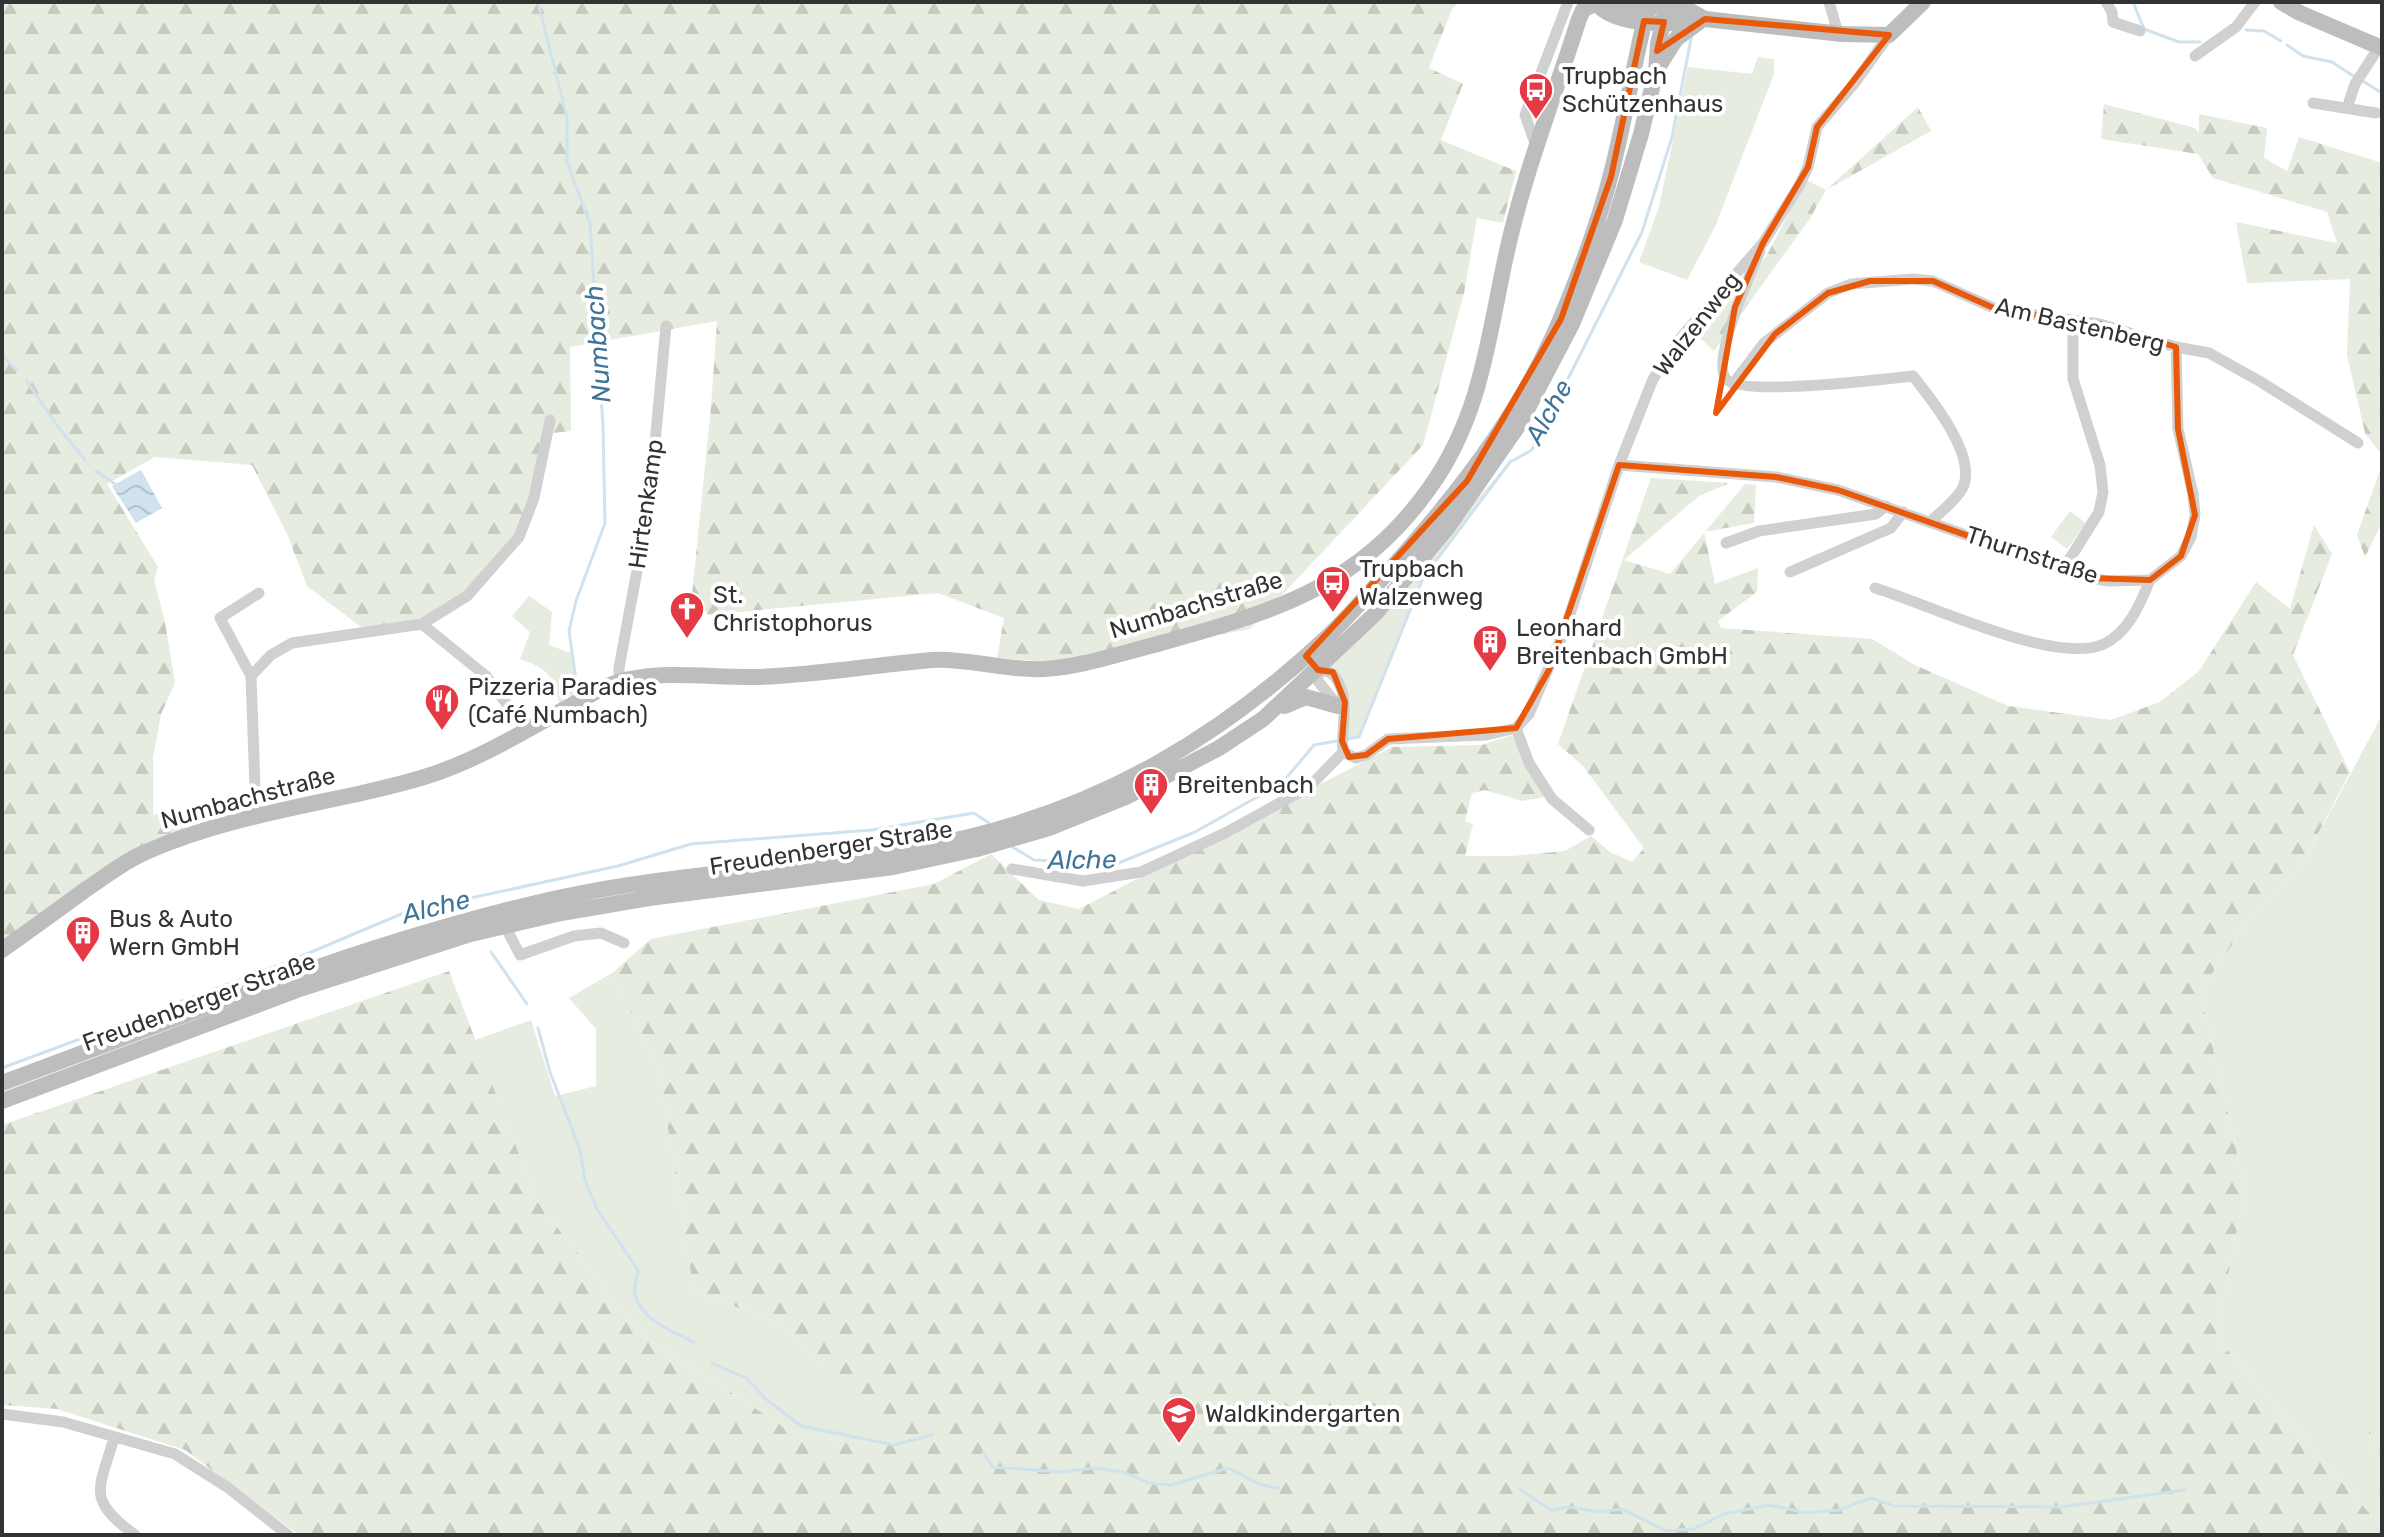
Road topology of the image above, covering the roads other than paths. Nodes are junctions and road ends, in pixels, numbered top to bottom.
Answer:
1 (1568, 2) edge
2 (1596, 2) edge
3 (1611, 2) edge
4 (1829, 2) edge
5 (1923, 2) edge
6 (2106, 2) edge
7 (2255, 2) edge
8 (2281, 2) edge
9 (1647, 10) edge
10 (1666, 10) edge
11 (1685, 21) junction
12 (2140, 31) dead end
13 (1838, 33) junction
14 (1889, 35) junction
15 (2380, 47) edge
16 (2195, 56) dead end
17 (1656, 71) junction
18 (2313, 103) dead end
19 (2347, 108) junction
20 (2376, 113) dead end
21 (1536, 146) junction
22 (1763, 243) junction
23 (2073, 321) junction
24 (666, 326) dead end
25 (2176, 347) junction
26 (1733, 384) junction
27 (550, 420) dead end
28 (2358, 443) dead end
29 (1619, 465) junction
30 (1886, 506) junction
31 (1903, 512) junction
32 (1931, 521) junction
33 (1726, 543) dead end
34 (2064, 568) junction
35 (1790, 572) dead end
36 (2150, 580) junction
37 (1875, 588) dead end
38 (259, 593) dead end
39 (422, 624) junction
40 (1306, 656) junction
41 (1318, 670) junction
42 (251, 676) junction
43 (619, 681) junction
44 (1341, 708) junction
45 (1263, 719) junction
46 (1516, 728) junction
47 (526, 730) junction
48 (1343, 752) junction
49 (256, 815) junction
50 (1589, 830) dead end
51 (1001, 835) junction
52 (1012, 869) dead end
53 (505, 926) junction
54 (624, 943) dead end
55 (2, 950) edge
56 (2, 1083) edge
57 (2, 1101) edge
58 (2, 1414) edge
59 (114, 1438) junction
60 (135, 1535) edge
61 (288, 1535) edge

1 - 21 street
2 - 3 main road
2 - 9 main road
2 - 21 main road, Numbachstraße
3 - 9 main road
4 - 13 street
5 - 14 main road
6 - 12 street
7 - 16 street
8 - 15 main road
9 - 10 main road
9 - 40 main road, Freudenberger Straße
10 - 11 main road
10 - 17 main road, Freudenberger Straße
11 - 13 main road
11 - 17 main road
13 - 14 main road
14 - 22 street, Walzenweg
15 - 19 street
17 - 41 main road, Freudenberger Straße
18 - 19 street
19 - 20 street
21 - 43 main road, Numbachstraße
22 - 26 street
22 - 29 street, Walzenweg
23 - 25 street, Am Bastenberg
23 - 26 street, Am Bastenberg
23 - 34 street
24 - 43 street, Hirtenkamp
25 - 28 street, Am Bastenberg
25 - 36 street
26 - 32 street
27 - 39 street
29 - 30 street, Thurnstraße
29 - 46 street, Walzenweg
30 - 31 street, Thurnstraße
30 - 33 street
31 - 32 street, Thurnstraße
31 - 35 street
32 - 34 street, Thurnstraße
34 - 36 street, Thurnstraße
36 - 37 street
38 - 42 street
39 - 42 street
39 - 47 street
40 - 41 street
40 - 51 main road, Freudenberger Straße
41 - 44 street
41 - 45 main road, Freudenberger Straße
42 - 49 street
43 - 47 main road, Numbachstraße
44 - 45 main road
44 - 48 street
45 - 51 main road, Freudenberger Straße
46 - 48 street
46 - 50 street
47 - 49 main road, Numbachstraße
48 - 52 street
49 - 55 main road, Numbachstraße
51 - 53 main road, Freudenberger Straße
51 - 56 main road, Freudenberger Straße
53 - 54 street
53 - 57 main road, Freudenberger Straße
58 - 59 street
59 - 60 street
59 - 61 street

